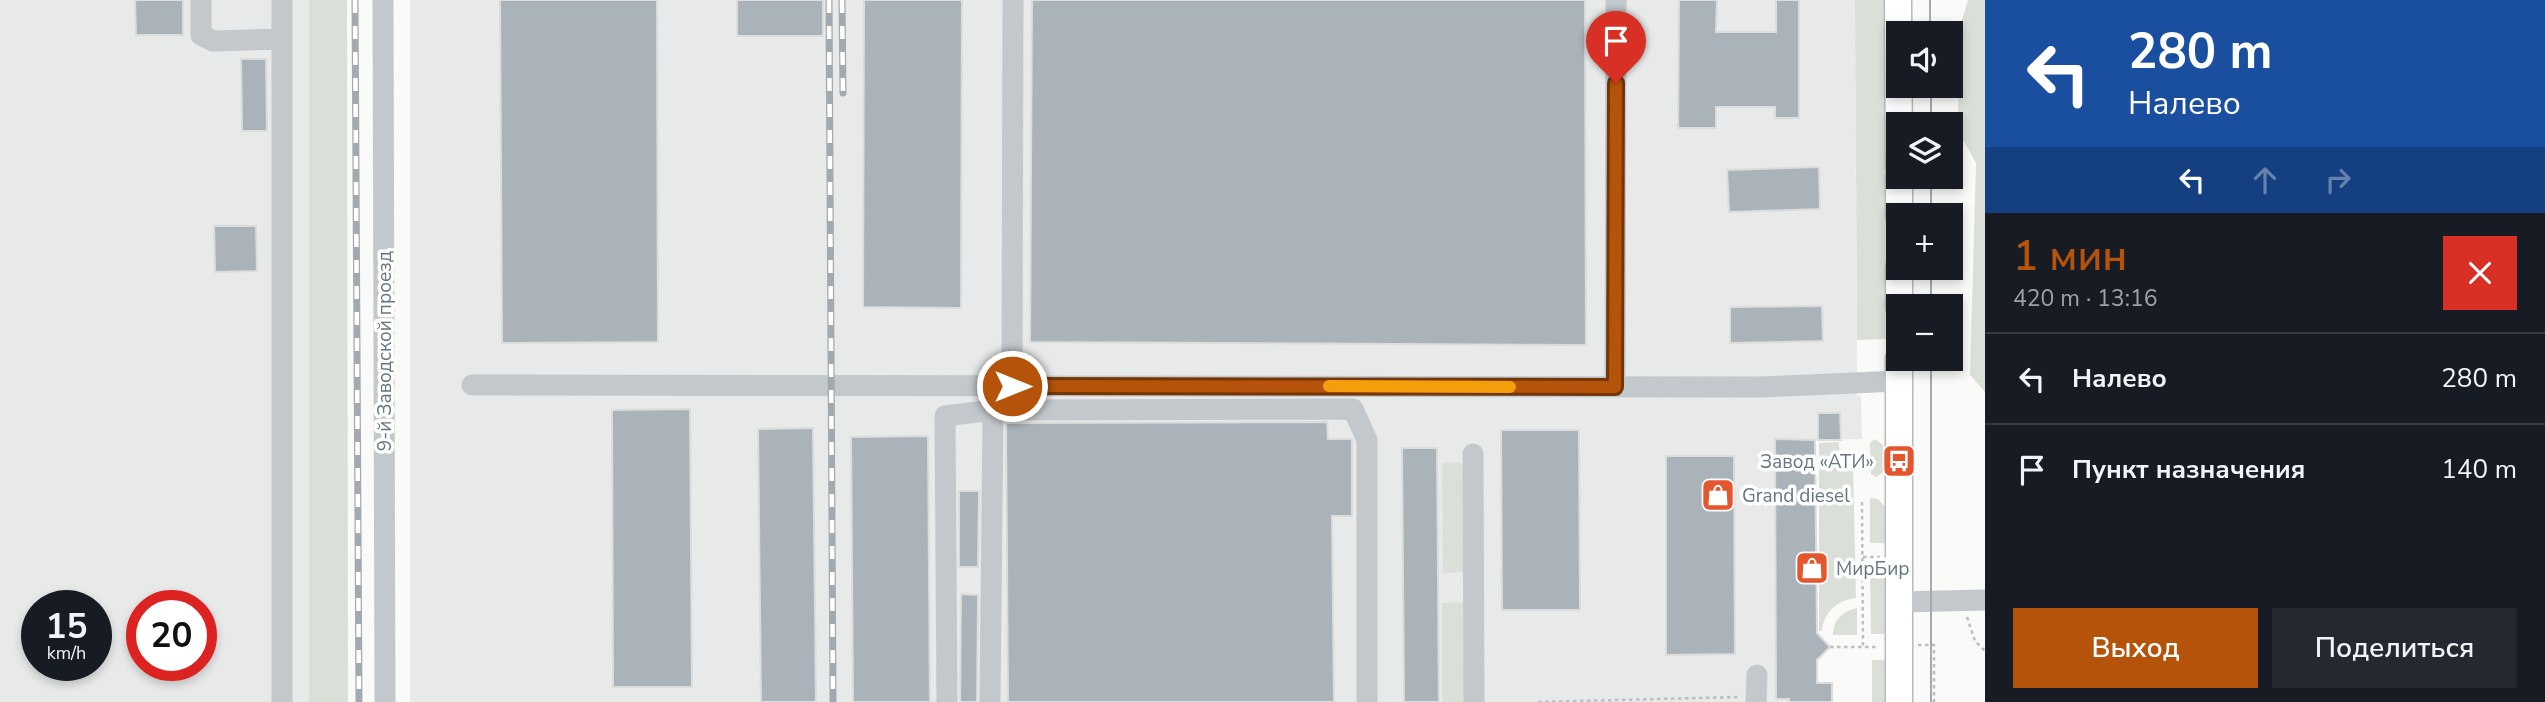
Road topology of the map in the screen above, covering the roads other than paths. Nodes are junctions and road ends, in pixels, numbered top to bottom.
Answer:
1 (201, 0) edge
2 (282, 0) edge
3 (383, 0) edge
4 (1013, 0) edge
5 (1616, 0) edge
6 (1898, 0) edge
7 (282, 39) junction
8 (1899, 112) edge
9 (1891, 371) edge
10 (1899, 371) edge
11 (472, 384) dead end
12 (1012, 386) junction
13 (1615, 387) junction
14 (993, 410) junction
15 (1473, 454) dead end
16 (1985, 600) edge
17 (1899, 603) junction
18 (282, 702) edge
19 (384, 702) edge
20 (947, 702) edge
21 (990, 702) edge
22 (1367, 702) edge
23 (1474, 702) edge
24 (1899, 702) edge

1 - 7 lane
2 - 7 lane
3 - 19 lane, 9-й Заводской проезд
4 - 12 lane
5 - 13 lane
6 - 8 main road
7 - 18 lane
9 - 13 lane
10 - 17 main road
11 - 12 lane
12 - 13 lane
14 - 20 lane
14 - 21 lane
14 - 22 lane
15 - 23 lane
16 - 17 lane
17 - 24 main road

